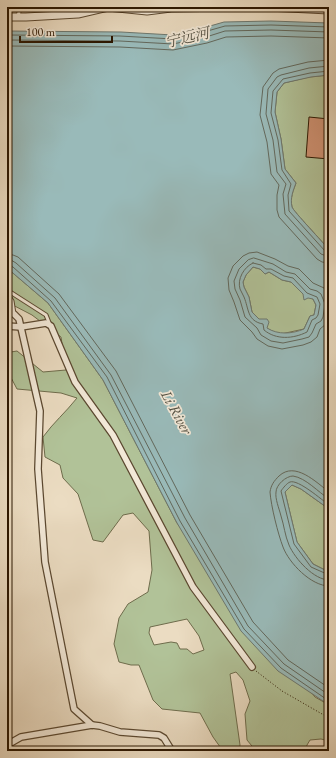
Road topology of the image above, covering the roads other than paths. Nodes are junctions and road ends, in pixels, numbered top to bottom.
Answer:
1 (20, 7) edge
2 (231, 7) edge
3 (268, 7) edge
4 (171, 8) edge
5 (329, 10) edge
6 (7, 17) edge
7 (18, 17) junction
8 (7, 292) edge
9 (7, 313) edge
10 (14, 314) junction
11 (7, 326) edge
12 (51, 326) junction
13 (21, 327) junction
14 (252, 667) road end
15 (92, 725) junction
16 (7, 745) edge
17 (172, 751) edge

1 - 7 lane
2 - 4 street
3 - 5 street
4 - 7 street
6 - 7 street
8 - 10 lane
8 - 12 lane
9 - 10 street
10 - 13 street
11 - 13 street
12 - 13 street
12 - 14 street
13 - 15 street
15 - 16 street
15 - 17 street

